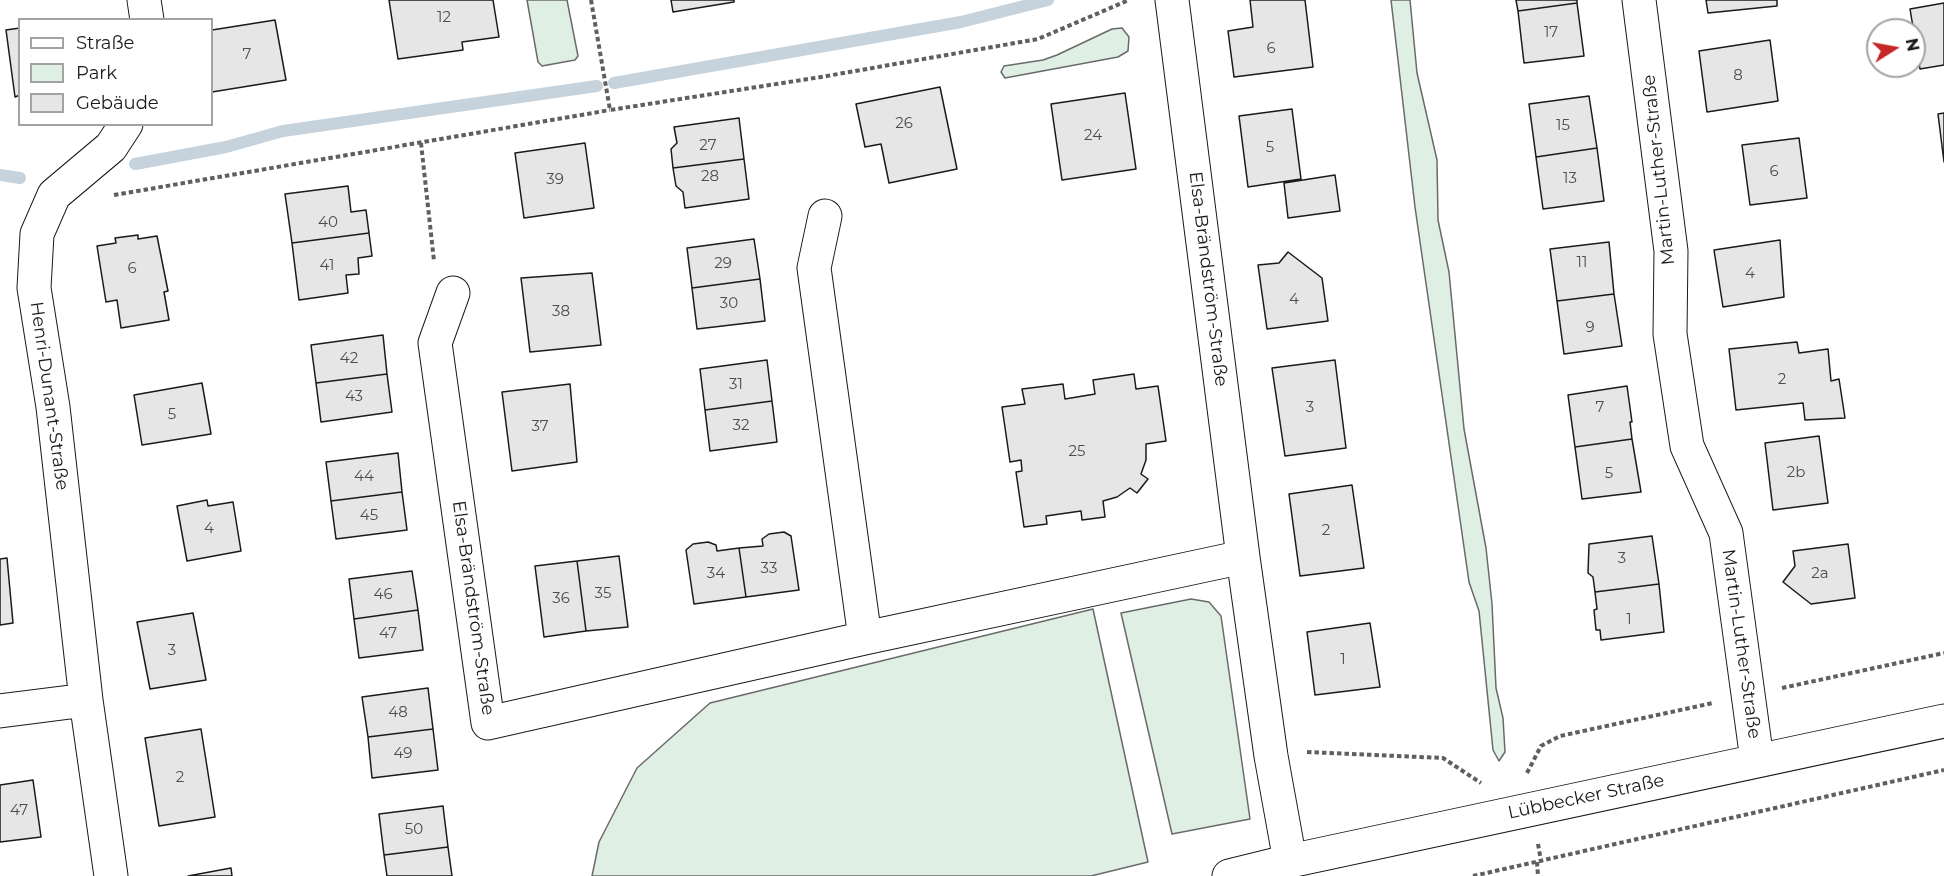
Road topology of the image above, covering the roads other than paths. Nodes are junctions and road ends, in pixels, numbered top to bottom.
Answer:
1 (144, 0) edge
2 (1173, 0) edge
3 (1639, 0) edge
4 (147, 18) edge
5 (125, 126) edge
6 (825, 216) dead end
7 (453, 293) road end
8 (1243, 557) junction
9 (865, 638) junction
10 (86, 700) junction
11 (0, 711) edge
12 (1944, 721) edge
13 (1757, 760) junction
14 (1290, 861) junction
15 (111, 876) edge
16 (1229, 876) edge

1 - 4 street
2 - 8 street, Elsa-Brändström-Straße
3 - 13 street, Martin-Luther-Straße
5 - 10 street, Henri-Dunant-Straße
6 - 9 street
7 - 9 street, Elsa-Brändström-Straße
8 - 9 street, Elsa-Brändström-Straße
8 - 14 street, Elsa-Brändström-Straße
10 - 11 street
10 - 15 street, Henri-Dunant-Straße
12 - 13 street, Lübbecker Straße
13 - 14 street, Lübbecker Straße
14 - 16 street, Lübbecker Straße

